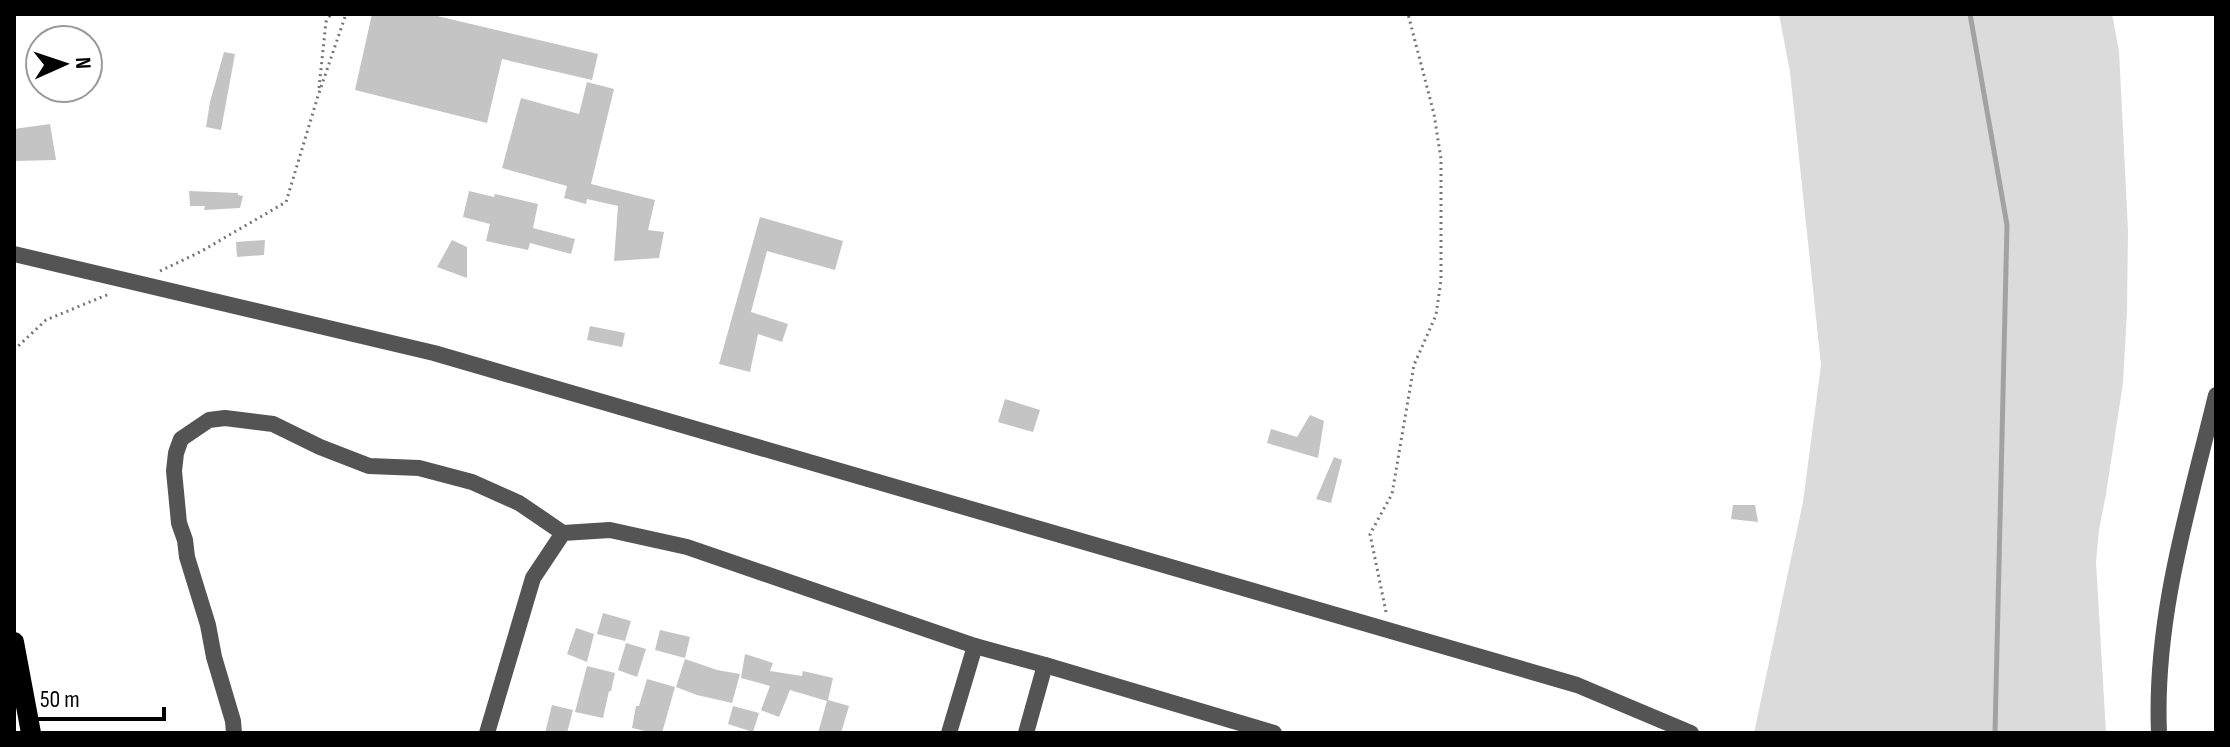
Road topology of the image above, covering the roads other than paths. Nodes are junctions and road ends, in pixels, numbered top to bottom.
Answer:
1 (14, 254) edge
2 (2216, 395) edge
3 (563, 533) junction
4 (14, 642) edge
5 (975, 646) junction
6 (1045, 665) junction
7 (31, 733) edge
8 (234, 733) edge
9 (487, 733) edge
10 (949, 733) edge
11 (1026, 733) edge
12 (1274, 733) edge
13 (1691, 733) edge
14 (2159, 733) edge

1 - 13 street
2 - 14 street
3 - 5 street
3 - 8 street
3 - 9 street
4 - 7 main road
5 - 6 street
5 - 10 street
6 - 11 street
6 - 12 street

